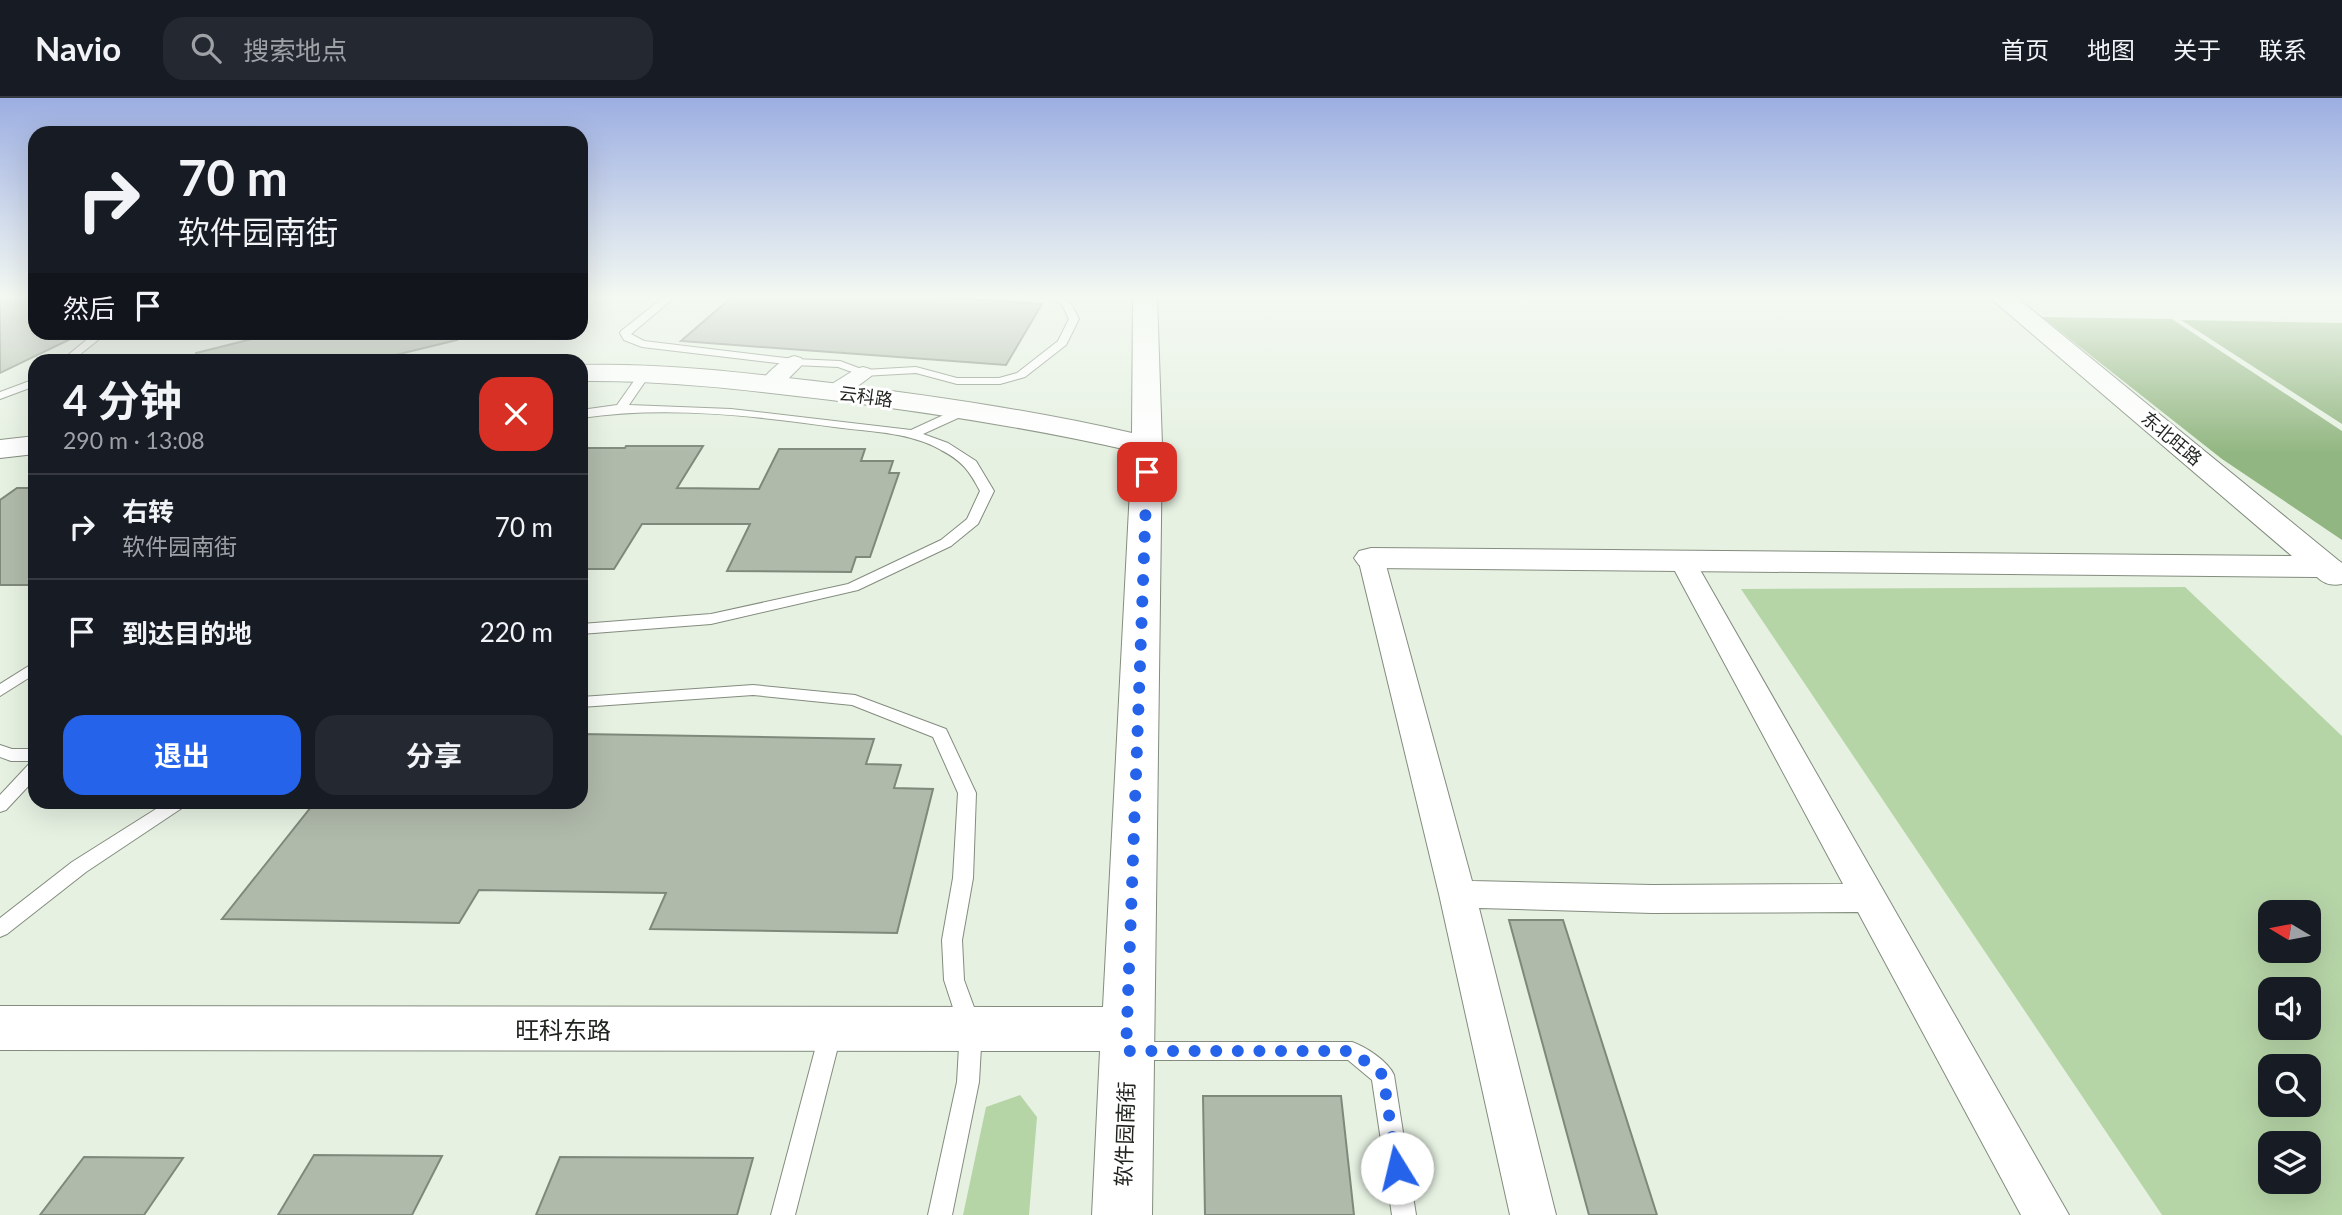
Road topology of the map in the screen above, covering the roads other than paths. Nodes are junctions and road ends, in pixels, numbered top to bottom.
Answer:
1 (685, 349) edge
2 (1054, 349) edge
3 (1146, 349) edge
4 (2064, 349) edge
5 (794, 362) junction
6 (588, 373) edge
7 (645, 373) junction
8 (863, 373) junction
9 (770, 384) junction
10 (28, 385) edge
11 (835, 392) junction
12 (0, 396) edge
13 (621, 408) junction
14 (964, 410) junction
15 (588, 413) edge
16 (913, 434) junction
17 (28, 445) edge
18 (1147, 445) junction
19 (0, 449) edge
20 (1371, 558) joint
21 (1682, 560) junction
22 (2334, 574) edge
23 (588, 628) edge
24 (28, 672) edge
25 (0, 691) edge
26 (588, 702) edge
27 (0, 751) edge
28 (28, 755) edge
29 (28, 776) edge
30 (0, 806) edge
31 (168, 809) edge
32 (1457, 894) junction
33 (1868, 898) junction
34 (0, 929) edge
35 (0, 1028) edge
36 (832, 1029) junction
37 (971, 1029) junction
38 (1127, 1040) junction
39 (783, 1215) edge
40 (940, 1215) edge
41 (1122, 1215) edge
42 (1404, 1215) edge
43 (1533, 1215) edge
44 (2046, 1215) edge

1 - 5 lane
2 - 8 lane
3 - 18 street, 软件园南街
4 - 22 street, 东北旺路
5 - 8 lane
5 - 9 street
6 - 7 street, 云科路
7 - 9 street, 云科路
7 - 13 lane
8 - 11 street
9 - 11 street, 云科路
10 - 12 lane
11 - 14 street, 云科路
13 - 15 lane
13 - 16 lane
14 - 16 lane
14 - 18 street, 云科路
16 - 23 lane
17 - 19 street
18 - 38 street, 软件园南街
20 - 21 street
20 - 32 street
21 - 22 street
21 - 33 street
24 - 25 lane
26 - 37 lane
27 - 28 lane
29 - 30 lane
31 - 34 lane
32 - 33 street
32 - 43 street
33 - 44 street
35 - 36 street, 旺科东路
36 - 37 street, 旺科东路
36 - 39 lane
37 - 38 street, 旺科东路
37 - 40 lane
38 - 41 street, 软件园南街
38 - 42 lane

